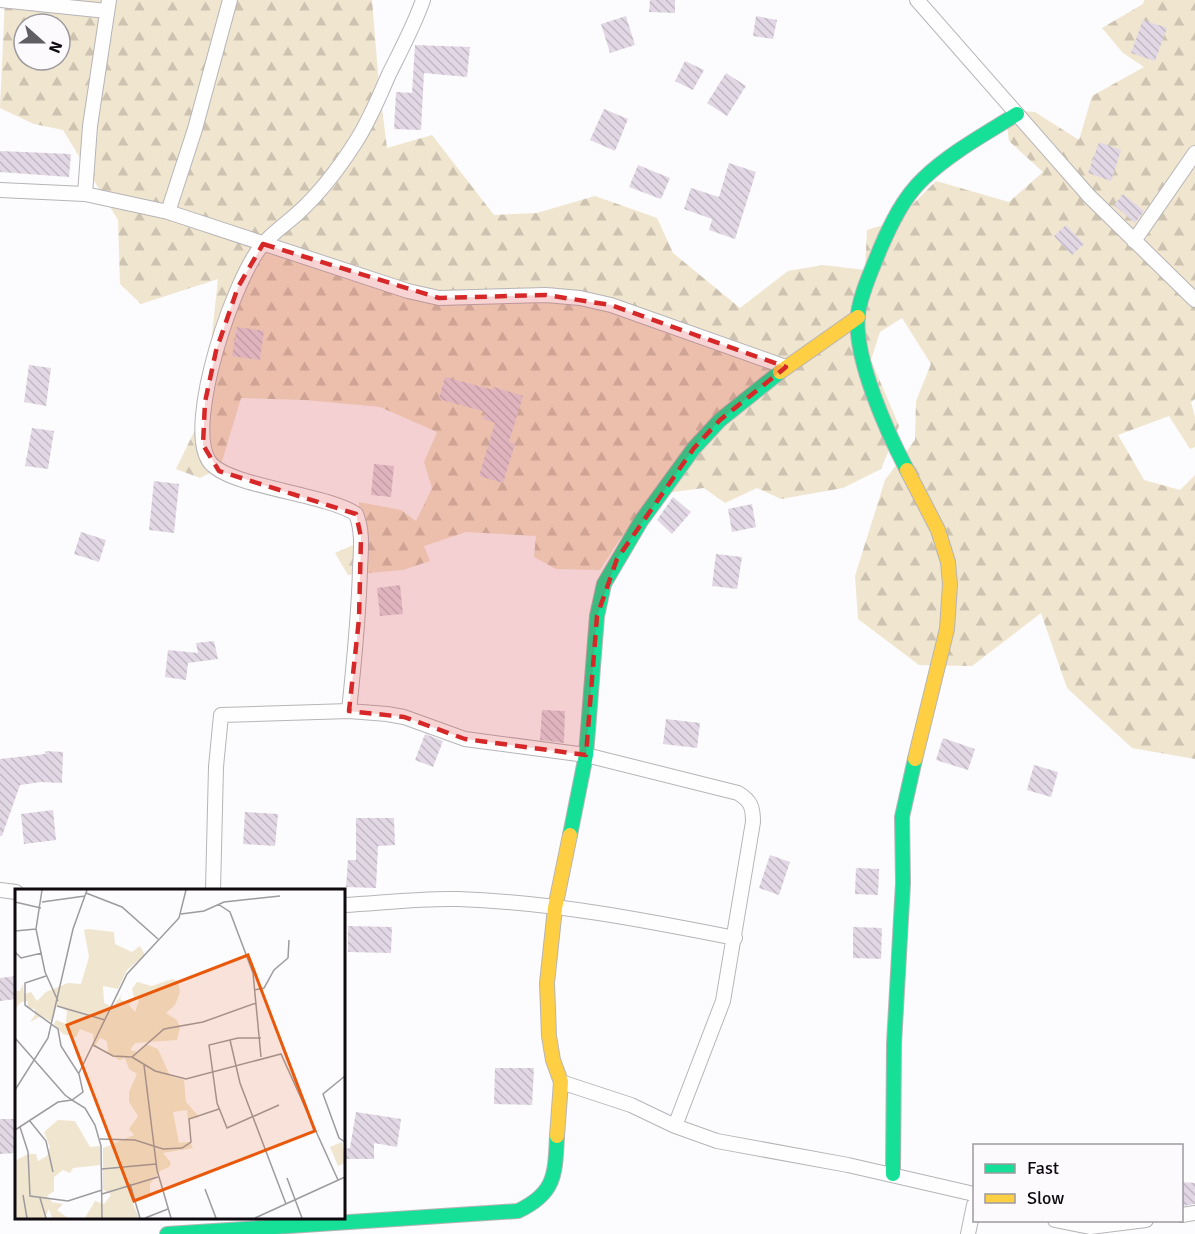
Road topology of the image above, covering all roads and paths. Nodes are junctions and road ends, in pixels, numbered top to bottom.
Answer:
1 (0, 0) edge
2 (230, 0) edge
3 (423, 0) edge
4 (917, 0) edge
5 (108, 6) edge
6 (1017, 114) junction
7 (1195, 153) edge
8 (0, 190) edge
9 (85, 194) junction
10 (168, 212) junction
11 (1134, 242) junction
12 (262, 244) junction
13 (1195, 300) edge
14 (858, 317) junction
15 (786, 367) junction
16 (349, 711) junction
17 (586, 755) junction
18 (213, 889) edge
19 (0, 890) edge
20 (15, 892) edge
21 (345, 905) edge
22 (555, 908) junction
23 (735, 938) junction
24 (561, 1082) junction
25 (675, 1126) junction
26 (893, 1174) junction
27 (973, 1194) edge
28 (973, 1213) edge
29 (1061, 1222) edge
30 (1137, 1222) edge
31 (167, 1234) edge
32 (968, 1234) edge

1 - 5 street
2 - 10 street
3 - 12 street
4 - 6 street
5 - 9 street
6 - 11 street
6 - 14 street
7 - 11 street
8 - 9 street
9 - 10 street
10 - 12 street
11 - 13 street
12 - 15 street
12 - 16 street
14 - 15 street
14 - 26 street
15 - 17 street
16 - 17 street
16 - 18 street
17 - 22 street
17 - 23 street
19 - 20 street
21 - 22 street
22 - 23 street
22 - 24 street
23 - 25 street
24 - 25 street
24 - 31 street
25 - 26 street
26 - 27 street
28 - 32 street
29 - 30 street

